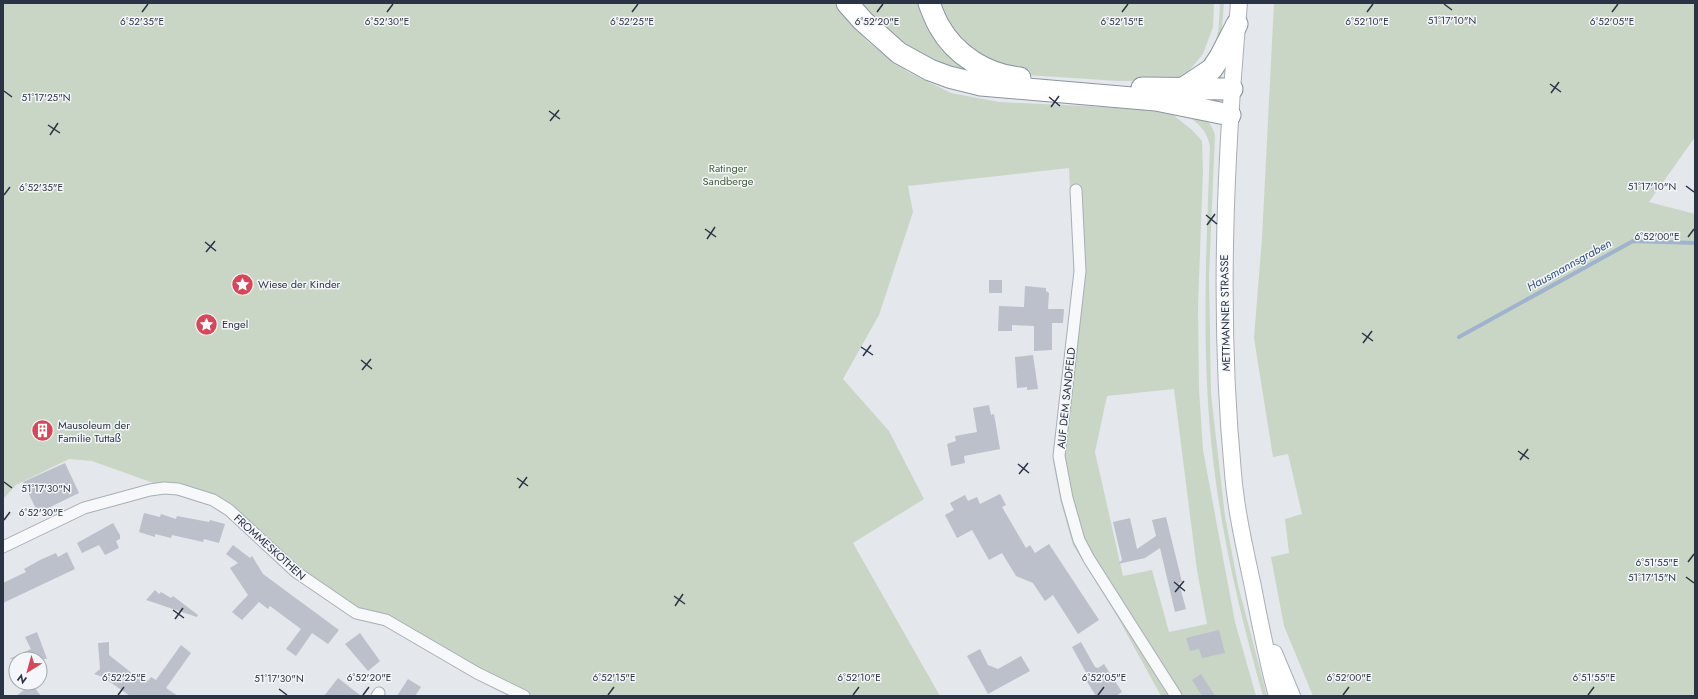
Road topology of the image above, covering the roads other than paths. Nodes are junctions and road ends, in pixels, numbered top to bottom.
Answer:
1 (847, 3) edge
2 (929, 3) edge
3 (1239, 3) edge
4 (1237, 24) junction
5 (1185, 87) junction
6 (1232, 89) junction
7 (1230, 115) junction
8 (1076, 190) dead end
9 (3, 547) edge
10 (1259, 620) junction
11 (524, 696) edge
12 (1176, 696) edge
13 (1278, 696) edge
14 (1292, 696) edge

1 - 7 highway
2 - 5 highway
3 - 4 main road, METTMANNER STRASSE
4 - 5 highway
4 - 6 main road, METTMANNER STRASSE
5 - 6 highway
6 - 7 main road, METTMANNER STRASSE
7 - 10 main road, METTMANNER STRASSE
8 - 12 street, AUF DEM SANDFELD
9 - 11 street, FROMMESKOTHEN
10 - 13 main road, METTMANNER STRASSE
10 - 14 main road, METTMANNER STRASSE

